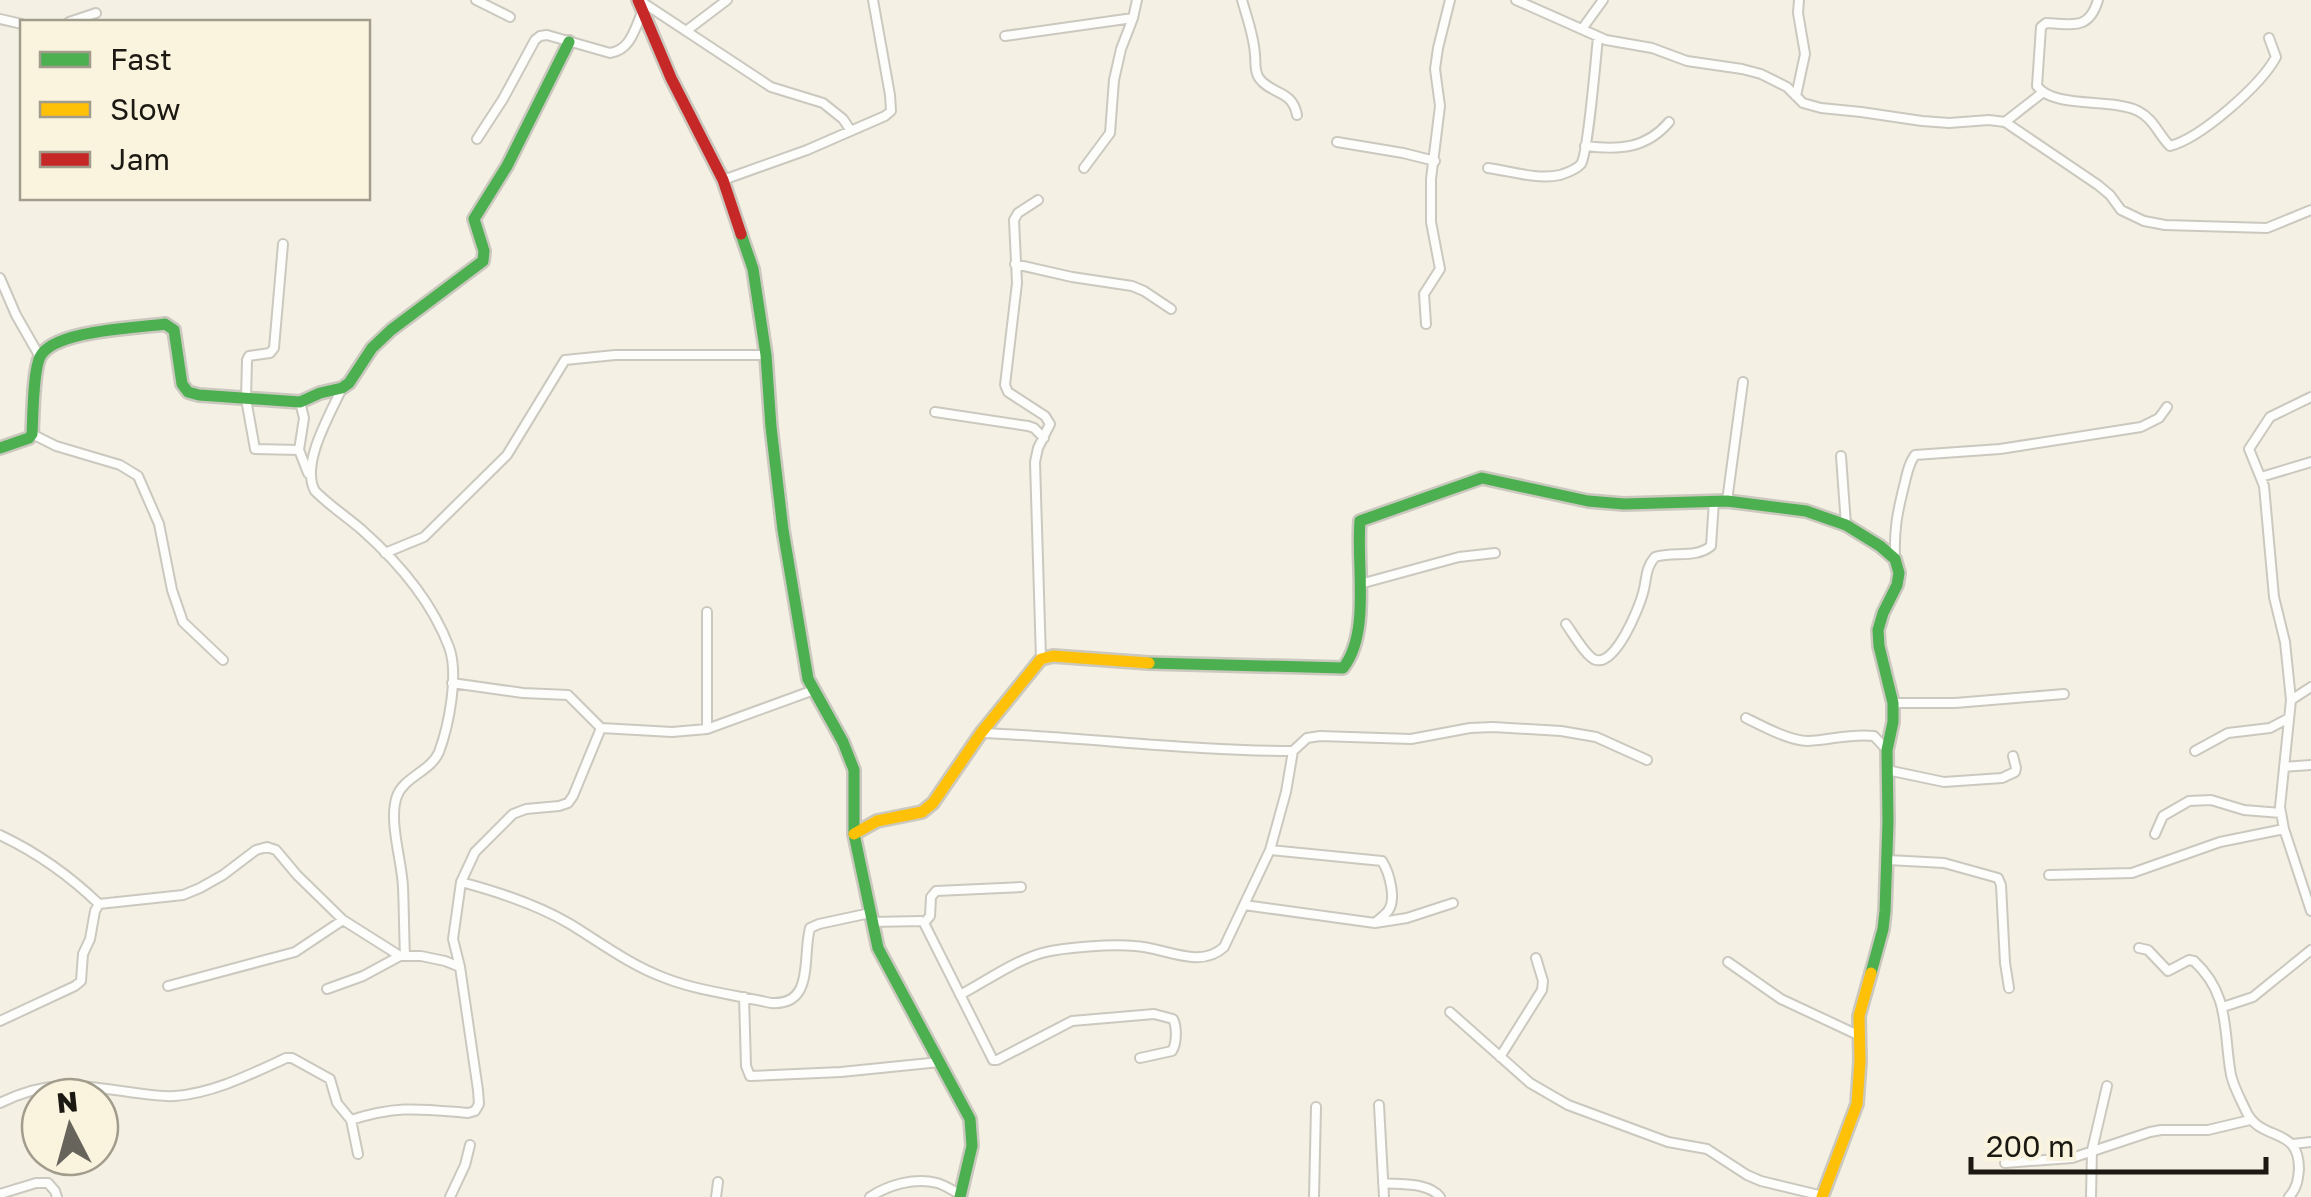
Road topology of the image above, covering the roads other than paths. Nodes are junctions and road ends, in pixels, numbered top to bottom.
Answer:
1 (476, 0) edge
2 (727, 0) edge
3 (872, 0) edge
4 (1136, 0) edge
5 (1242, 0) edge
6 (1450, 0) edge
7 (1516, 0) edge
8 (1603, 0) edge
9 (1799, 0) edge
10 (2098, 0) edge
11 (640, 3) edge
12 (96, 13) dead end
13 (510, 17) dead end
14 (1133, 18) junction
15 (75, 20) edge
16 (1582, 29) junction
17 (686, 31) junction
18 (1005, 36) dead end
19 (1598, 37) junction
20 (2269, 38) dead end
21 (569, 42) junction
22 (2042, 92) junction
23 (1796, 96) junction
24 (1297, 115) dead end
25 (1669, 122) dead end
26 (2006, 122) junction
27 (851, 131) junction
28 (477, 139) dead end
29 (1337, 142) dead end
30 (1585, 146) junction
31 (1435, 161) junction
32 (1084, 168) dead end
33 (1488, 168) dead end
34 (723, 180) junction
35 (1038, 200) dead end
36 (2311, 210) edge
37 (282, 244) dead end
38 (1016, 264) junction
39 (0, 278) edge
40 (1171, 309) dead end
41 (1426, 324) dead end
42 (766, 356) junction
43 (40, 357) junction
44 (1744, 382) dead end
45 (342, 388) junction
46 (2311, 397) edge
47 (246, 399) junction
48 (300, 402) junction
49 (2166, 407) dead end
50 (936, 412) dead end
51 (32, 434) junction
52 (1044, 438) junction
53 (0, 448) edge
54 (299, 450) junction
55 (1842, 456) dead end
56 (2311, 462) edge
57 (310, 477) junction
58 (2261, 477) junction
59 (1721, 501) junction
60 (1846, 525) junction
61 (1495, 552) dead end
62 (385, 553) junction
63 (1895, 558) junction
64 (1360, 584) junction
65 (706, 612) dead end
66 (1566, 624) dead end
67 (1041, 659) junction
68 (222, 660) dead end
69 (452, 684) junction
70 (2311, 687) edge
71 (814, 690) junction
72 (2064, 694) dead end
73 (2290, 700) junction
74 (1893, 704) junction
75 (1746, 718) dead end
76 (2287, 719) junction
77 (602, 728) junction
78 (708, 729) junction
79 (981, 734) junction
80 (1293, 750) junction
81 (1887, 750) junction
82 (2194, 750) dead end
83 (2014, 756) dead end
84 (1647, 760) dead end
85 (2311, 765) edge
86 (2284, 767) junction
87 (1887, 770) junction
88 (2281, 813) junction
89 (2284, 829) junction
90 (854, 834) junction
91 (2155, 834) dead end
92 (0, 835) edge
93 (1270, 850) junction
94 (1888, 860) junction
95 (2049, 875) dead end
96 (461, 882) junction
97 (1021, 887) dead end
98 (1453, 903) dead end
99 (99, 904) junction
100 (1244, 905) junction
101 (2311, 911) edge
102 (871, 917) junction
103 (343, 920) junction
104 (924, 923) junction
105 (1375, 924) junction
106 (2138, 948) dead end
107 (2311, 950) edge
108 (403, 956) junction
109 (1536, 958) dead end
110 (1728, 962) dead end
111 (460, 967) junction
112 (168, 986) dead end
113 (2009, 988) dead end
114 (327, 989) dead end
115 (960, 996) junction
116 (744, 997) junction
117 (2223, 1007) junction
118 (1450, 1012) dead end
119 (0, 1020) edge
120 (1858, 1035) junction
121 (1500, 1056) junction
122 (1140, 1058) dead end
123 (940, 1062) junction
124 (2108, 1086) dead end
125 (0, 1104) edge
126 (1379, 1105) dead end
127 (1316, 1107) dead end
128 (350, 1120) junction
129 (2250, 1120) junction
130 (2311, 1142) edge
131 (2293, 1144) junction
132 (470, 1145) dead end
133 (2092, 1150) junction
134 (358, 1154) dead end
135 (2006, 1164) dead end
136 (718, 1182) dead end
137 (1383, 1183) junction
138 (0, 1194) edge
139 (960, 1196) edge
140 (1823, 1196) edge
141 (57, 1197) edge
142 (450, 1197) edge
143 (716, 1197) edge
144 (870, 1197) edge
145 (1314, 1197) edge
146 (1384, 1197) edge
147 (1440, 1197) edge
148 (2092, 1197) edge
149 (2289, 1197) edge

1 - 13 street
2 - 17 street
3 - 27 street
4 - 14 street
5 - 24 street
6 - 31 street
7 - 16 street
8 - 16 street
9 - 23 street
10 - 22 street
11 - 17 street
11 - 21 street
11 - 34 street
12 - 15 street
14 - 18 street
14 - 32 street
16 - 19 street
17 - 27 street
19 - 23 street
19 - 30 street
20 - 22 street
21 - 28 street
21 - 45 street
22 - 26 street
23 - 26 street
25 - 30 street
26 - 36 street
27 - 34 street
29 - 31 street
30 - 33 street
31 - 41 street
34 - 42 street
35 - 38 street
37 - 47 street
38 - 40 street
38 - 52 street
39 - 43 street
42 - 62 street
42 - 71 street
43 - 47 street
43 - 51 street
44 - 59 street
45 - 48 street
45 - 57 street
46 - 58 street
47 - 48 street
47 - 54 street
48 - 54 street
49 - 63 street
50 - 52 street
51 - 53 street
51 - 68 street
52 - 67 street
54 - 57 street
55 - 60 street
56 - 58 street
57 - 62 street
58 - 73 street
59 - 60 street
59 - 64 street
59 - 66 street
60 - 63 street
61 - 64 street
62 - 69 street
63 - 74 street
64 - 67 street
65 - 78 street
67 - 79 street
69 - 77 street
69 - 108 street
70 - 73 street
71 - 78 street
71 - 90 street
72 - 74 street
73 - 76 street
74 - 81 street
75 - 81 street
76 - 82 street
76 - 86 street
77 - 78 street
77 - 96 street
79 - 80 street
79 - 90 street
80 - 84 street
80 - 93 street
81 - 87 street
83 - 87 street
85 - 86 street
86 - 88 street
87 - 94 street
88 - 89 street
88 - 91 street
89 - 95 street
89 - 101 street
90 - 102 street
92 - 99 street
93 - 100 street
93 - 105 street
94 - 113 street
94 - 120 street
96 - 111 street
96 - 116 street
97 - 104 street
98 - 105 street
99 - 103 street
99 - 119 street
100 - 105 street
100 - 115 street
102 - 104 street
102 - 116 street
102 - 123 street
103 - 108 street
103 - 112 street
104 - 115 street
106 - 117 street
107 - 117 street
108 - 111 street
108 - 114 street
109 - 121 street
110 - 120 street
111 - 128 street
115 - 122 street
116 - 123 street
117 - 129 street
118 - 121 street
120 - 140 street
121 - 140 street
123 - 139 street
124 - 133 street
125 - 128 street
126 - 137 street
127 - 145 street
128 - 134 street
129 - 131 street
129 - 133 street
130 - 131 street
131 - 149 street
132 - 142 street
133 - 135 street
133 - 148 street
136 - 143 street
137 - 146 street
137 - 147 street
138 - 141 street
139 - 144 street

